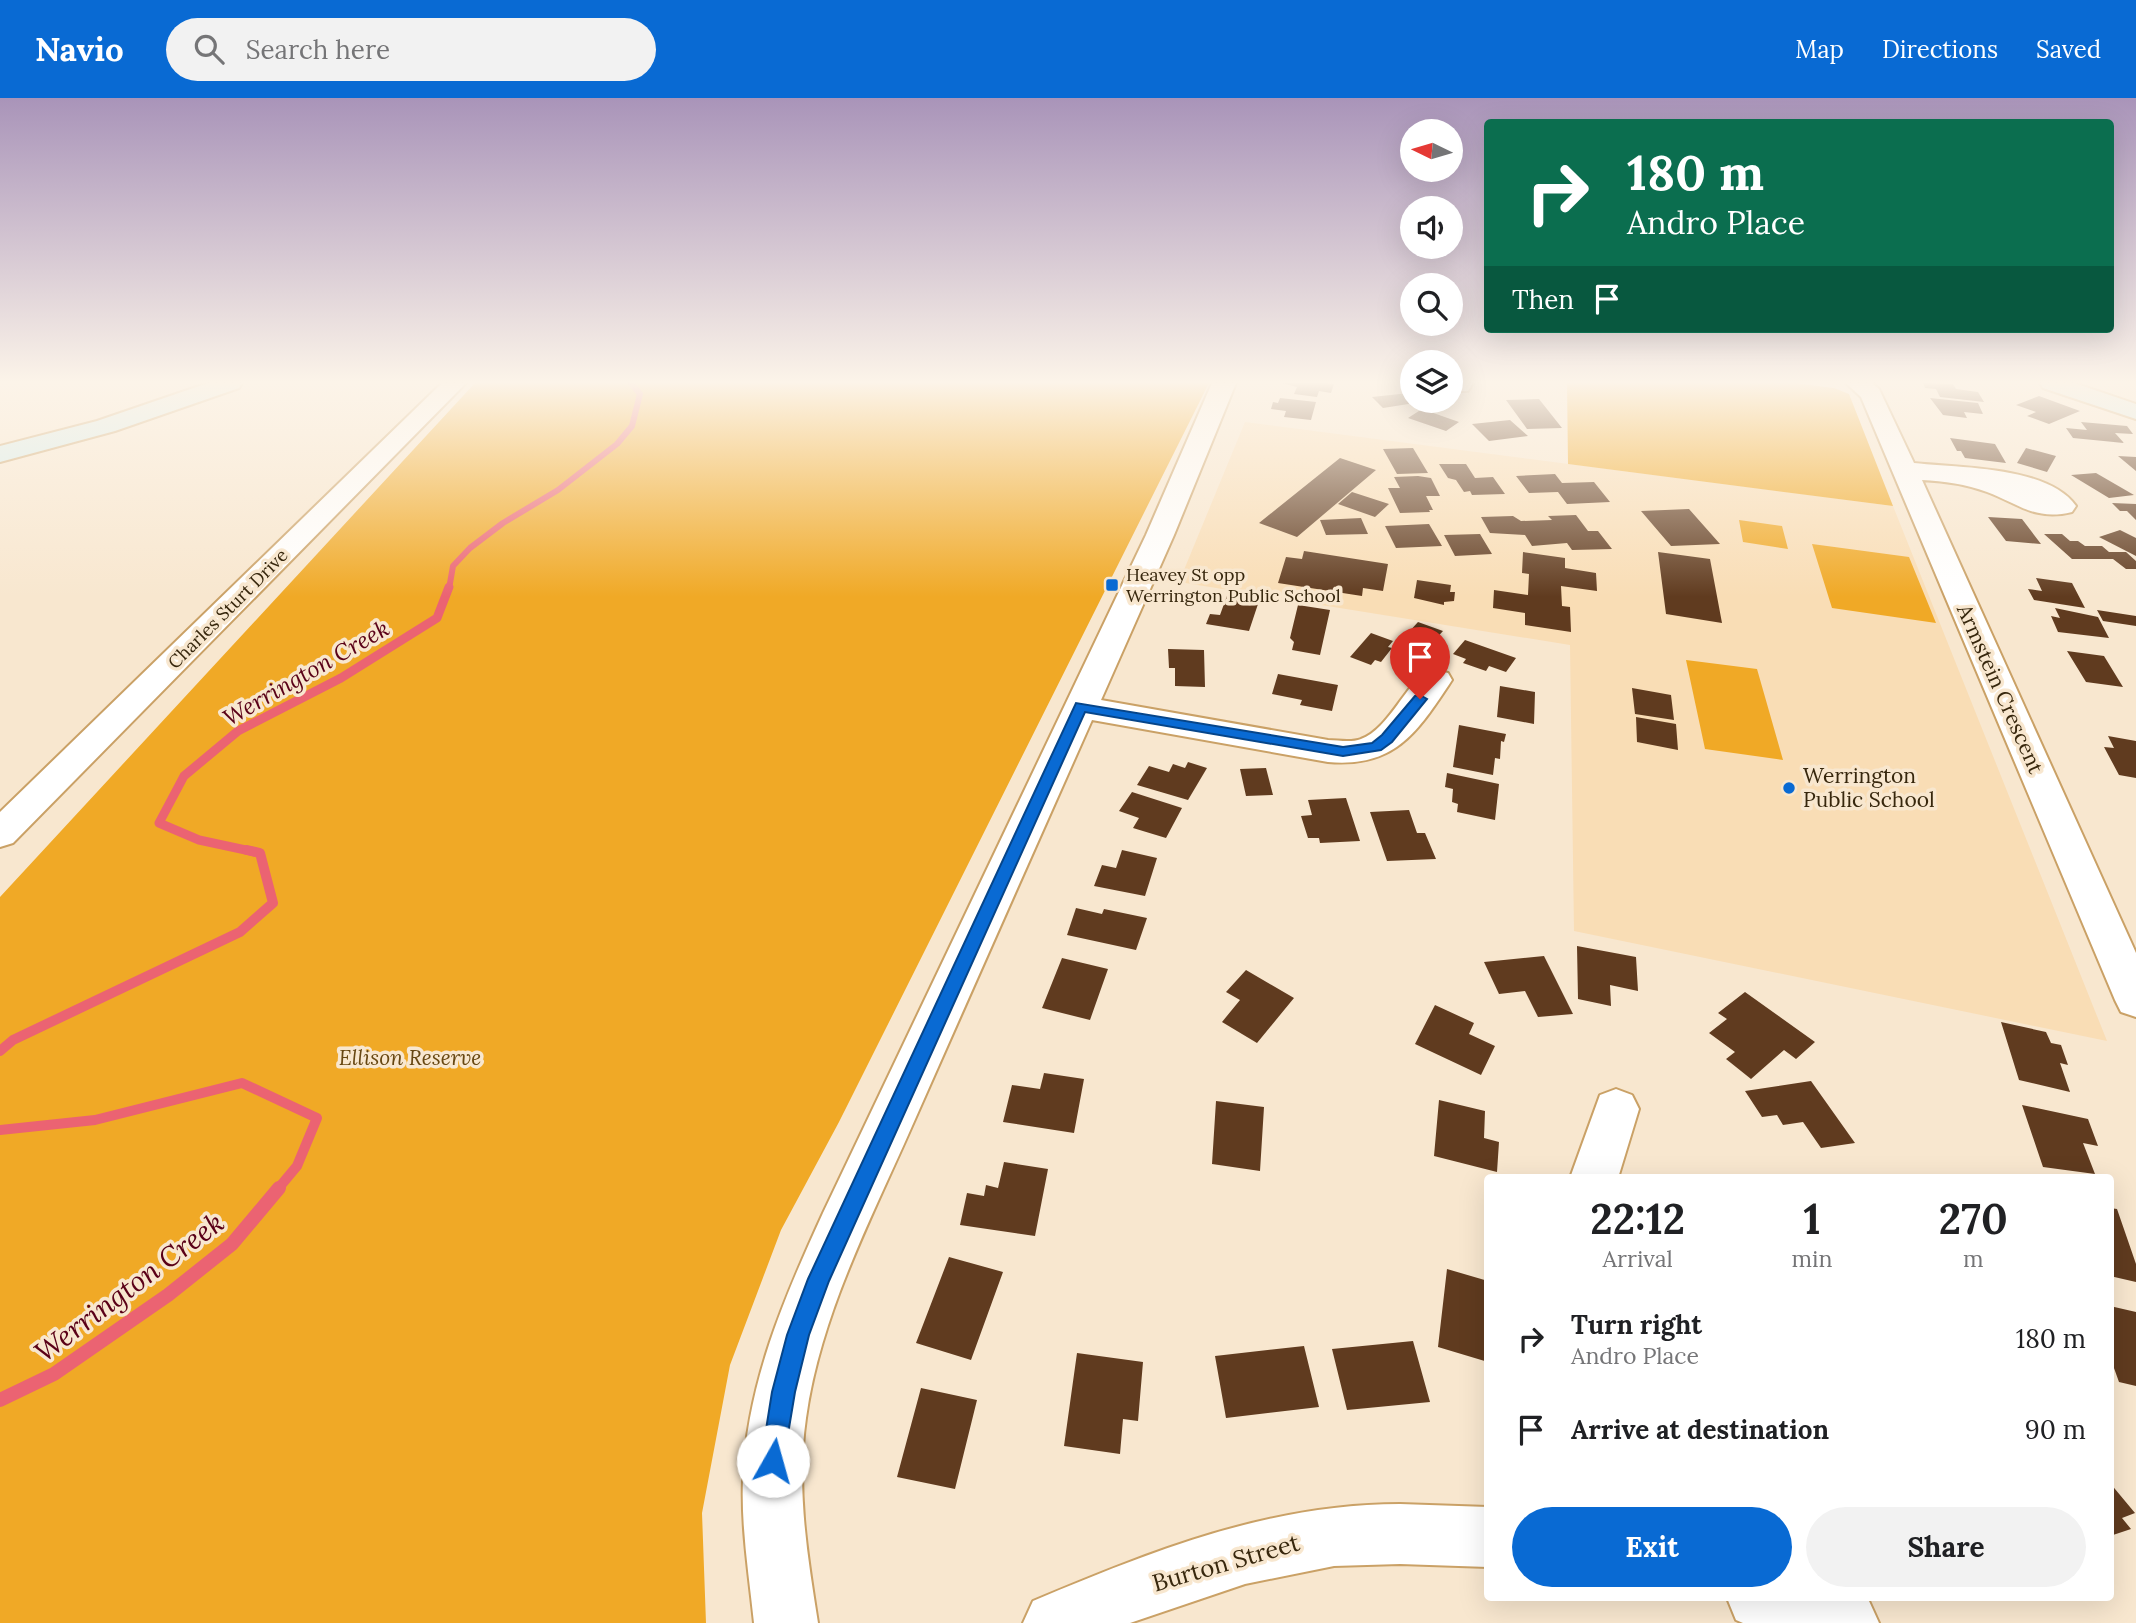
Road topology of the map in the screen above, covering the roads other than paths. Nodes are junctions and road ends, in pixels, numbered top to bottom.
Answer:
1 (383, 454) edge
2 (1196, 454) edge
3 (1897, 454) edge
4 (1904, 470) junction
5 (1965, 477) dead end
6 (1436, 680) dead end
7 (1081, 706) junction
8 (0, 834) edge
9 (2136, 1000) edge
10 (1616, 1109) dead end
11 (1595, 1174) edge
12 (1484, 1537) edge
13 (1769, 1601) edge
14 (786, 1623) edge
15 (1055, 1623) edge
16 (1847, 1623) edge

1 - 8 street, Charles Sturt Drive
2 - 7 street
3 - 4 street, Armstein Crescent
4 - 5 street
4 - 9 street, Armstein Crescent
6 - 7 street
7 - 14 street
10 - 11 street
12 - 15 street, Burton Street
13 - 16 street

